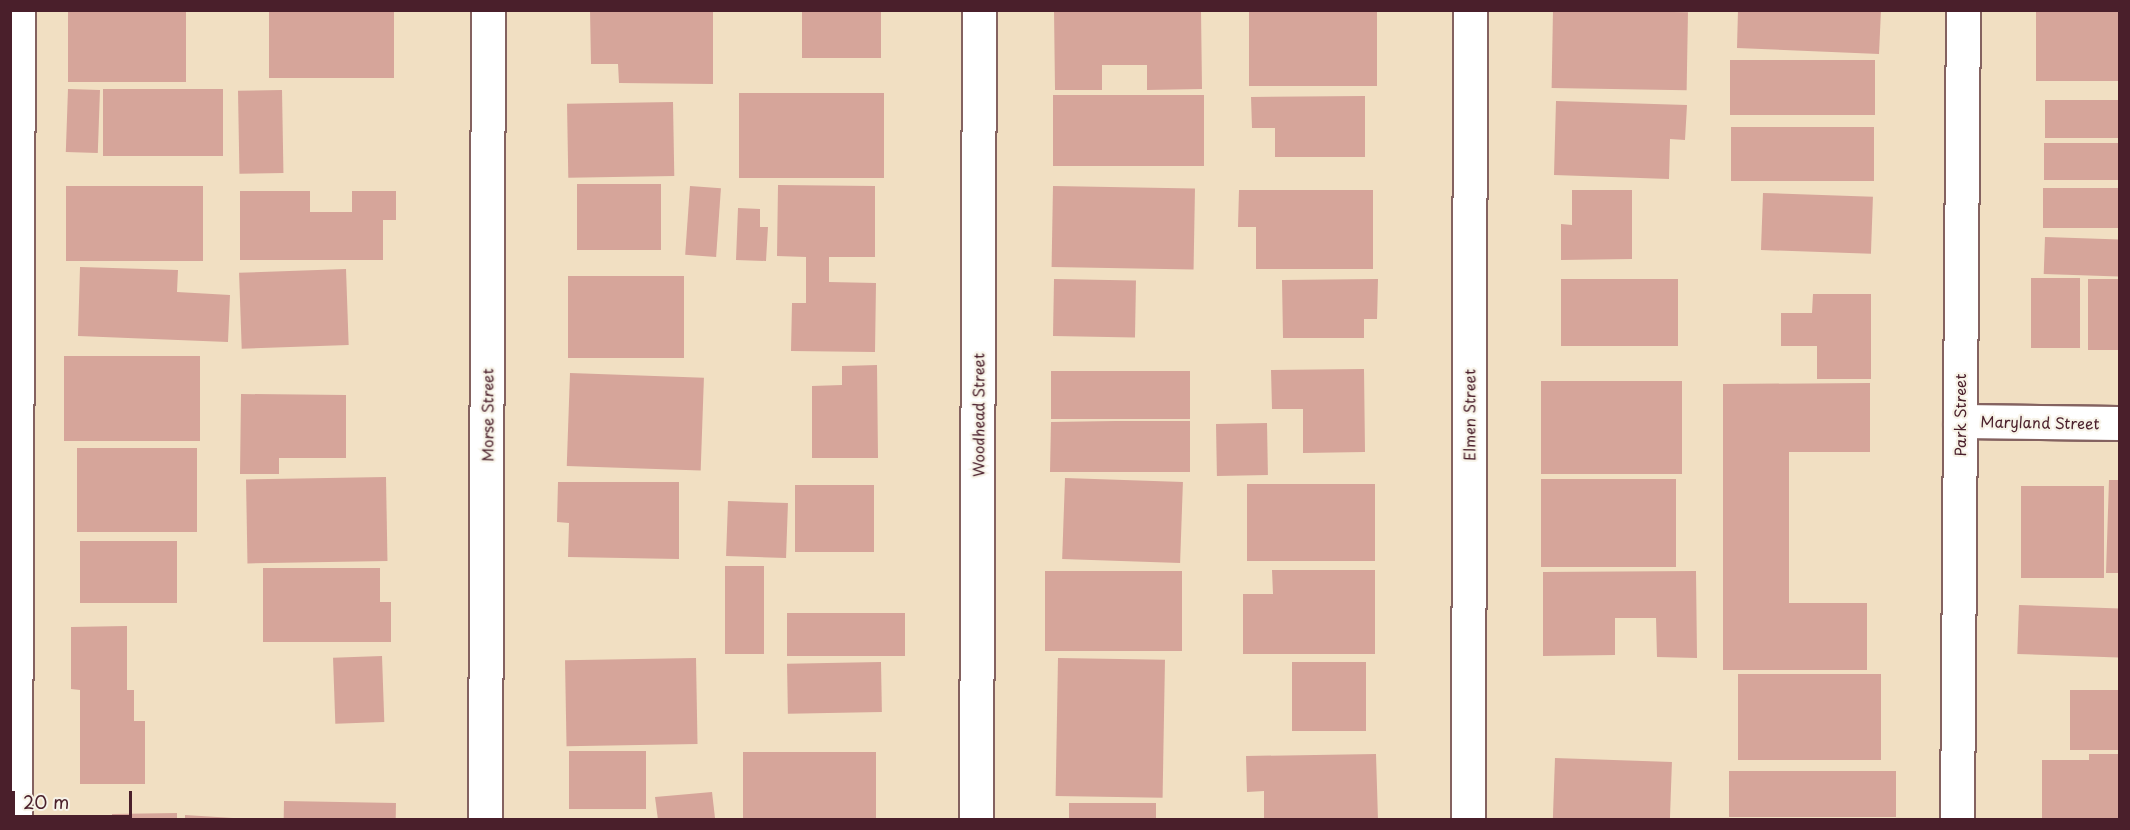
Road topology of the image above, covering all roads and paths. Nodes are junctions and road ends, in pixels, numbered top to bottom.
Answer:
1 (18, 10) edge
2 (489, 10) edge
3 (979, 10) edge
4 (1470, 10) edge
5 (1963, 10) edge
6 (1960, 421) junction
7 (2120, 423) edge
8 (15, 819) edge
9 (485, 819) edge
10 (976, 819) edge
11 (1468, 819) edge
12 (1957, 819) edge

1 - 8 street
2 - 9 street, Morse Street
3 - 10 street, Woodhead Street
4 - 11 street, Elmen Street
5 - 6 street, Park Street
6 - 7 street, Maryland Street
6 - 12 street, Park Street

